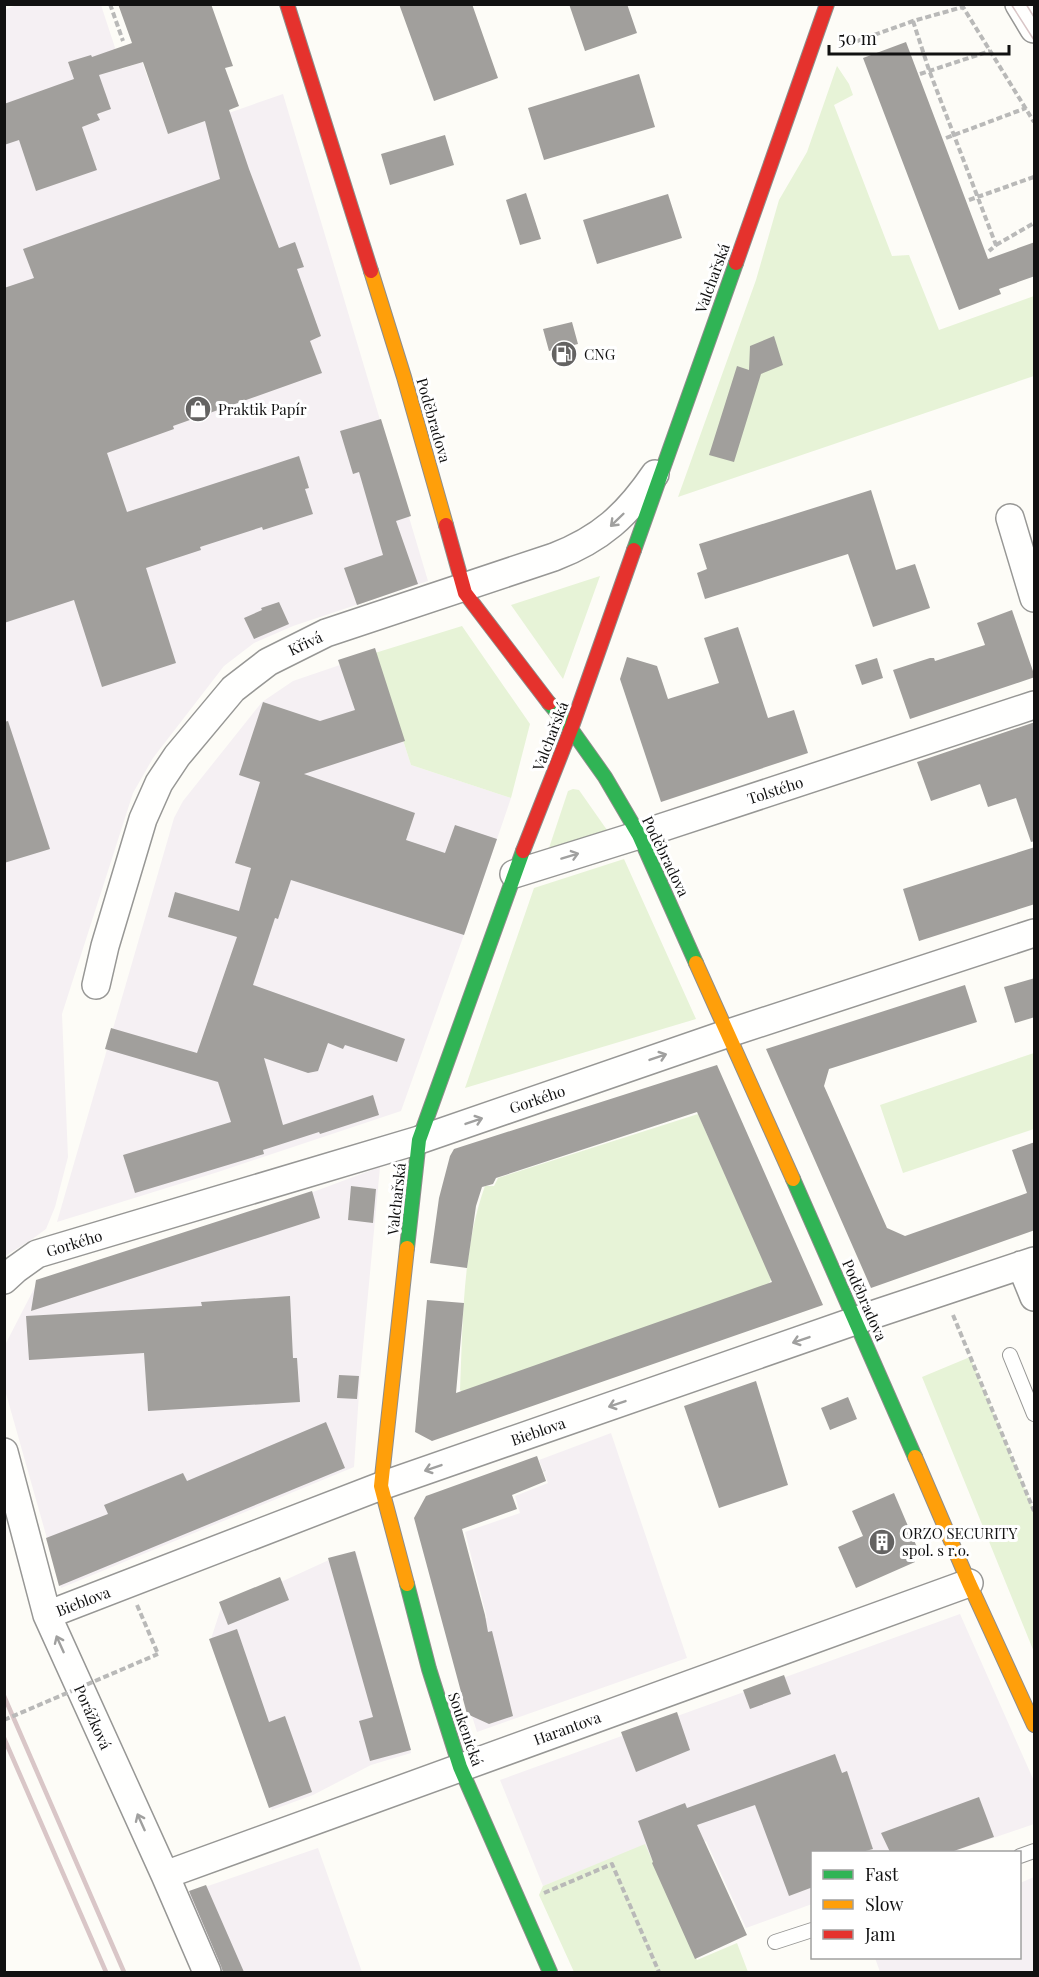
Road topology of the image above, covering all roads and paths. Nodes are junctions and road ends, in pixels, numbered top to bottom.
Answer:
1 (110, 4) edge
2 (287, 4) edge
3 (1019, 4) edge
4 (827, 7) edge
5 (913, 21) junction
6 (1035, 29) edge
7 (123, 41) dead end
8 (990, 51) junction
9 (929, 70) junction
10 (921, 74) dead end
11 (1026, 108) junction
12 (1035, 122) edge
13 (953, 135) junction
14 (946, 138) dead end
15 (1035, 177) edge
16 (978, 197) junction
17 (969, 200) dead end
18 (1035, 223) edge
19 (996, 245) junction
20 (989, 251) dead end
21 (666, 457) junction
22 (1010, 518) dead end
23 (463, 588) junction
24 (1035, 598) edge
25 (1035, 705) edge
26 (571, 729) junction
27 (639, 835) junction
28 (514, 874) junction
29 (1035, 933) edge
30 (96, 985) dead end
31 (729, 1033) junction
32 (419, 1140) junction
33 (1028, 1263) edge
34 (4, 1280) edge
35 (943, 1291) junction
36 (1035, 1297) edge
37 (856, 1320) junction
38 (1010, 1354) dead end
39 (1035, 1414) edge
40 (4, 1452) edge
41 (381, 1486) junction
42 (1035, 1511) edge
43 (969, 1583) junction
44 (128, 1584) junction
45 (47, 1615) junction
46 (1033, 1718) edge
47 (4, 1720) edge
48 (460, 1767) junction
49 (165, 1875) junction
50 (520, 1904) junction
51 (811, 1931) edge
52 (775, 1942) dead end
53 (207, 1972) edge
54 (550, 1972) edge
55 (659, 1972) edge

1 - 7 path
2 - 23 street, Poděbradova
3 - 6 street
4 - 5 path
4 - 21 street, Valchařská
5 - 8 path
5 - 9 path
8 - 9 path
8 - 11 path
9 - 10 path
9 - 13 path
11 - 12 path
11 - 13 path
13 - 14 path
13 - 16 path
15 - 16 path
16 - 17 path
16 - 19 path
18 - 19 path
19 - 20 path
21 -> 23 street, Křivá
21 - 26 street, Valchařská
22 - 24 street
23 - 26 street, Poděbradova
23 - 30 street, Křivá
25 - 27 street, Tolstého
26 - 27 street, Poděbradova
26 - 28 street, Valchařská
28 -> 27 street, Tolstého
27 - 31 street, Poděbradova
28 - 32 street, Valchařská
29 - 31 street, Gorkého
32 -> 31 street, Gorkého
31 - 37 street, Poděbradova
32 - 34 street, Gorkého
32 - 41 street, Valchařská
33 - 35 street, Bieblova
33 - 36 street
35 - 37 street, Bieblova
35 - 42 path
37 -> 41 street, Bieblova
37 - 43 street, Poděbradova
38 - 39 lane
40 - 45 street, Porážková
41 - 44 street, Bieblova
41 - 48 street, Soukenická
43 - 46 street, Poděbradova
43 - 48 street, Harantova
44 - 45 street, Bieblova
44 - 47 path, bridge
49 -> 45 street, Porážková
48 - 49 street, Harantova
48 - 50 street, Soukenická
49 - 53 street, Porážková
50 - 54 street, Soukenická
50 - 55 path
51 - 52 lane

